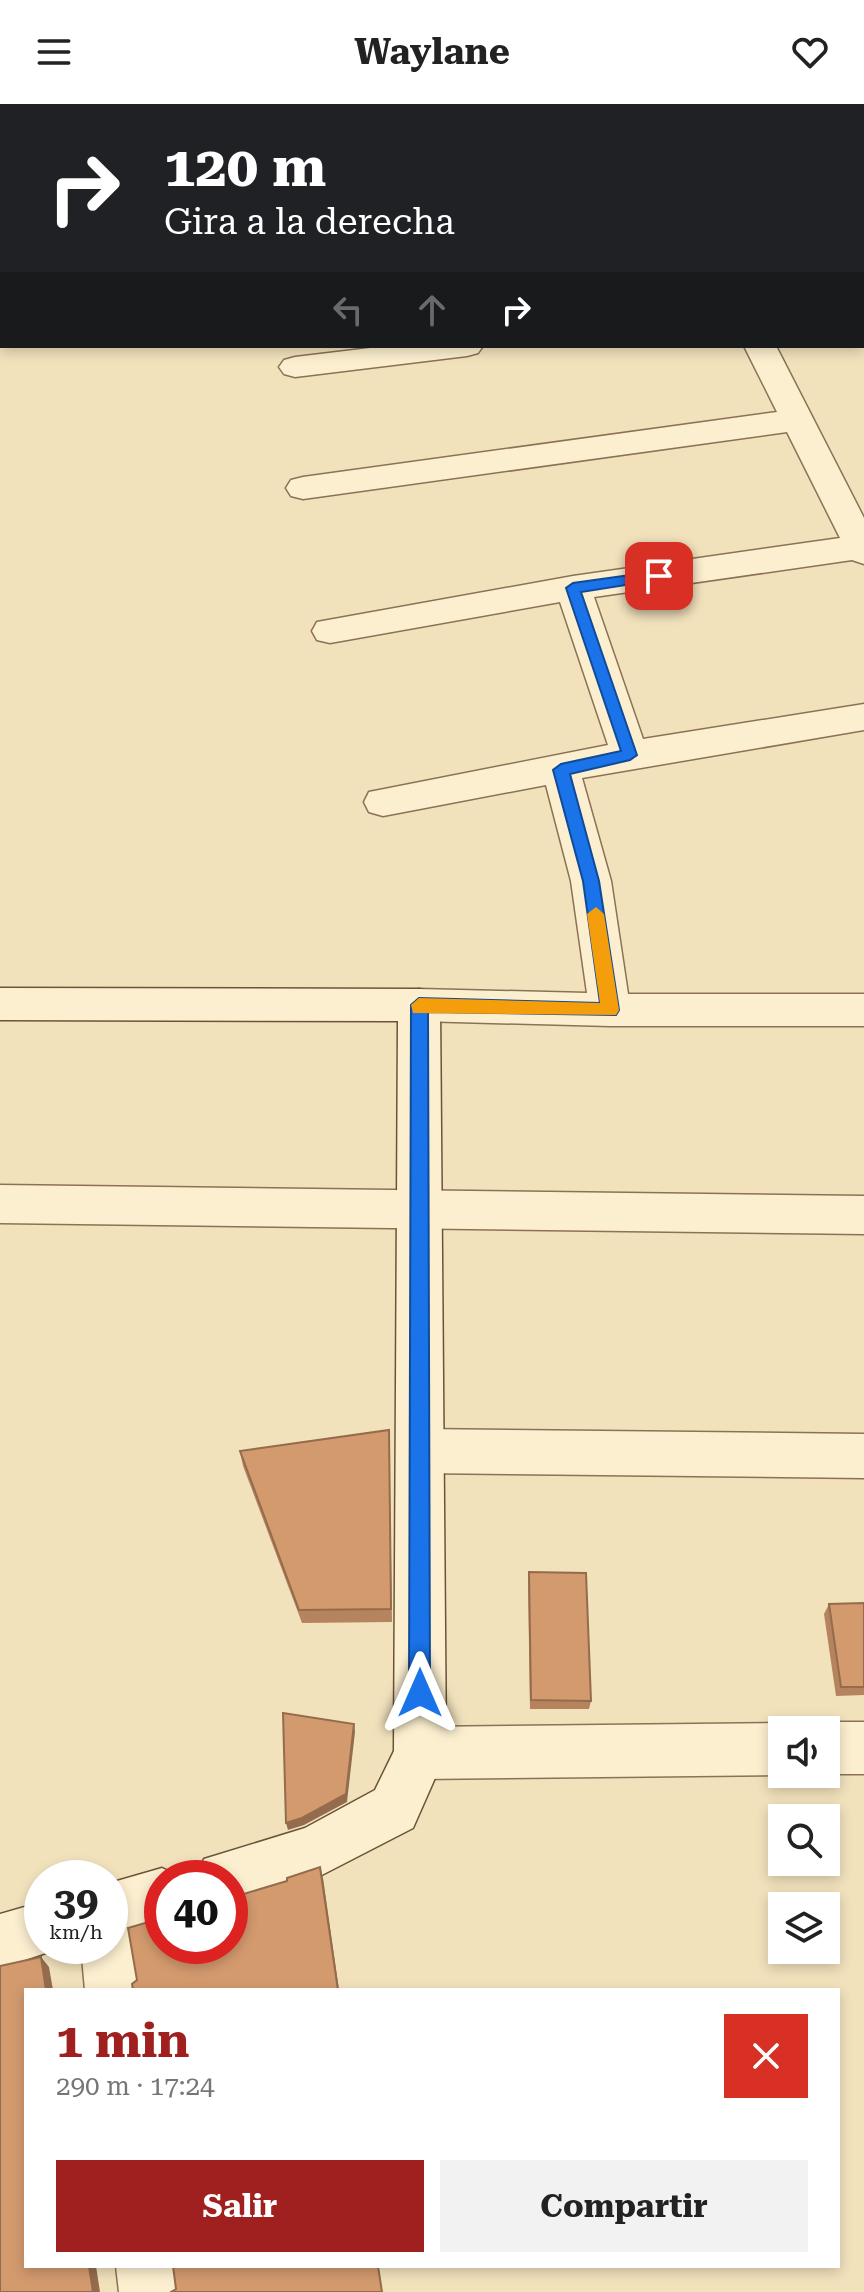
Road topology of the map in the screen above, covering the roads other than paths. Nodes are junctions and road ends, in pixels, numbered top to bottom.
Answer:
1 (451, 348) edge
2 (761, 348) edge
3 (295, 367) dead end
4 (798, 420) junction
5 (303, 488) dead end
6 (863, 550) edge
7 (573, 588) junction
8 (330, 631) dead end
9 (864, 717) edge
10 (630, 755) junction
11 (561, 770) junction
12 (383, 802) dead end
13 (0, 1004) edge
14 (419, 1005) junction
15 (610, 1010) junction
16 (864, 1010) edge
17 (0, 1204) edge
18 (420, 1211) junction
19 (864, 1215) edge
20 (420, 1451) junction
21 (864, 1456) edge
22 (840, 1748) edge
23 (864, 1748) edge
24 (768, 1749) edge
25 (420, 1753) junction
26 (248, 1871) edge
27 (24, 1934) edge
28 (0, 1941) edge
29 (110, 1964) edge
30 (113, 1988) edge
31 (146, 2268) edge
32 (149, 2292) edge

1 - 3 street
2 - 4 street
4 - 5 street
4 - 6 street
6 - 7 street
7 - 8 street
7 - 10 street
9 - 10 street
10 - 11 street
11 - 12 street
11 - 15 street
13 - 14 street
14 - 15 street
14 - 18 street
15 - 16 street
17 - 18 street
18 - 19 street
18 - 20 street
20 - 21 street
20 - 25 street
22 - 23 street
24 - 25 street
25 - 26 street
27 - 28 street
29 - 30 street
31 - 32 street

